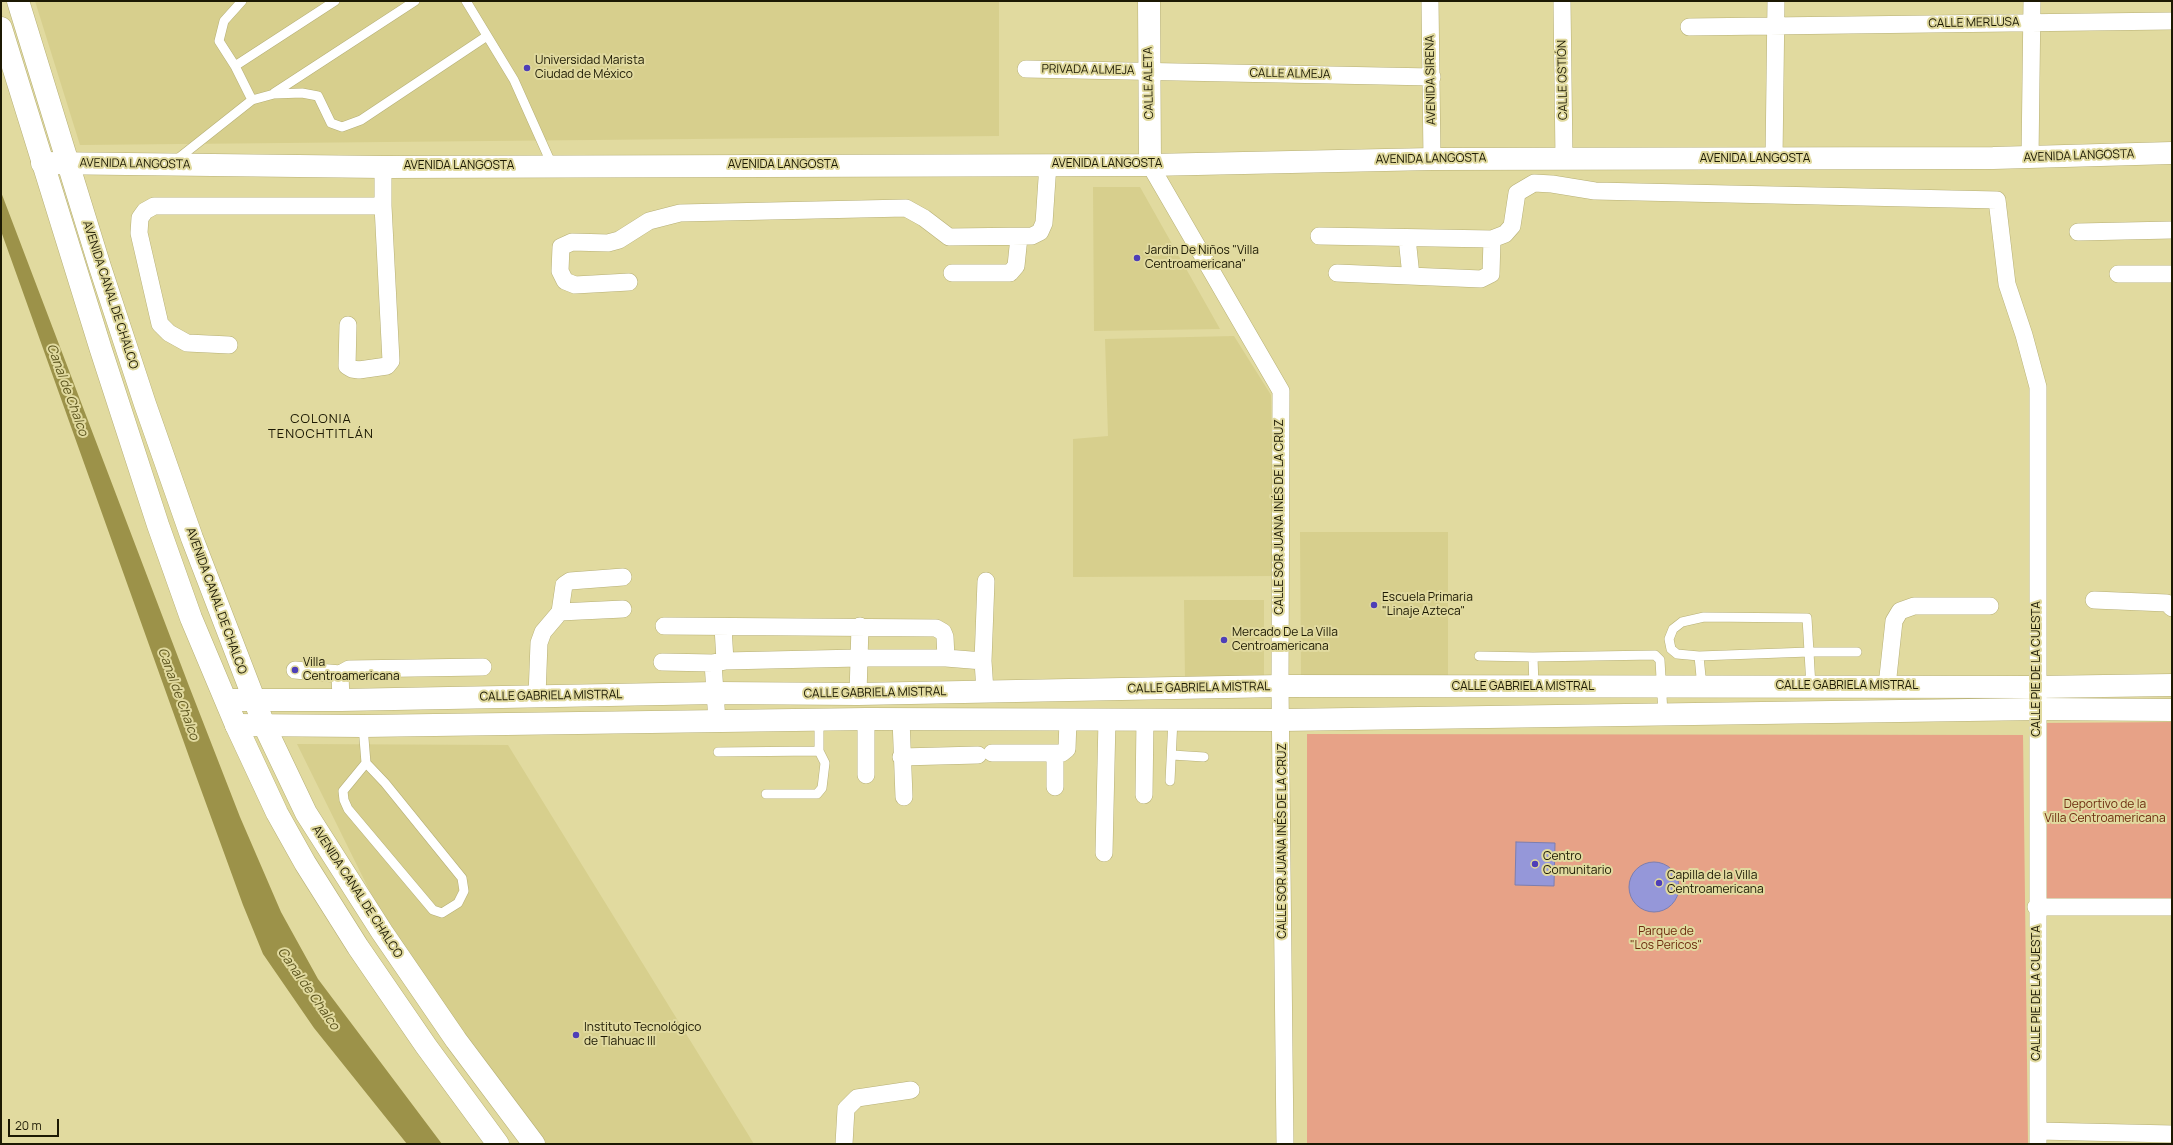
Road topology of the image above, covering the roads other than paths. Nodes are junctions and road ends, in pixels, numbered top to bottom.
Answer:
1 (18, 1) edge
2 (242, 1) edge
3 (336, 1) edge
4 (415, 1) edge
5 (466, 1) edge
6 (1149, 1) edge
7 (1430, 1) edge
8 (1562, 1) edge
9 (1776, 1) edge
10 (2032, 1) edge
11 (2172, 21) edge
12 (2032, 23) junction
13 (1776, 25) junction
14 (1689, 27) dead end
15 (1, 28) edge
16 (487, 36) junction
17 (235, 66) junction
18 (1026, 69) dead end
19 (1149, 70) junction
20 (1432, 77) junction
21 (274, 94) junction
22 (252, 100) junction
23 (2172, 154) edge
24 (2030, 158) junction
25 (1432, 159) junction
26 (1564, 159) junction
27 (1774, 159) junction
28 (42, 163) junction
29 (68, 164) junction
30 (1048, 164) junction
31 (171, 165) junction
32 (1150, 165) junction
33 (552, 166) junction
34 (383, 167) junction
35 (382, 206) junction
36 (2172, 230) edge
37 (2078, 232) dead end
38 (1319, 236) dead end
39 (1019, 237) junction
40 (1408, 238) junction
41 (1492, 239) junction
42 (952, 273) dead end
43 (1337, 273) dead end
44 (2118, 274) dead end
45 (2172, 274) edge
46 (1411, 276) junction
47 (629, 282) dead end
48 (348, 324) dead end
49 (229, 345) dead end
50 (623, 577) dead end
51 (986, 581) dead end
52 (2094, 600) dead end
53 (1990, 606) dead end
54 (2172, 608) edge
55 (623, 609) dead end
56 (560, 612) junction
57 (664, 626) dead end
58 (860, 626) junction
59 (723, 628) junction
60 (1809, 652) junction
61 (1857, 652) dead end
62 (1479, 656) dead end
63 (1699, 656) junction
64 (1533, 657) junction
65 (859, 658) junction
66 (946, 658) junction
67 (983, 661) junction
68 (662, 662) dead end
69 (719, 662) junction
70 (482, 667) dead end
71 (295, 670) dead end
72 (340, 674) junction
73 (2172, 685) edge
74 (1280, 686) junction
75 (1534, 686) junction
76 (1887, 686) junction
77 (1661, 687) junction
78 (1702, 687) junction
79 (1810, 687) junction
80 (2037, 687) junction
81 (985, 691) junction
82 (716, 694) junction
83 (858, 694) junction
84 (537, 696) junction
85 (227, 700) junction
86 (253, 700) junction
87 (341, 700) junction
88 (2037, 709) junction
89 (2172, 710) edge
90 (1663, 714) junction
91 (866, 719) junction
92 (901, 719) junction
93 (1173, 719) junction
94 (1068, 720) junction
95 (1107, 720) junction
96 (1145, 720) junction
97 (1282, 720) junction
98 (717, 721) junction
99 (818, 721) junction
100 (236, 725) junction
101 (264, 725) junction
102 (363, 726) junction
103 (819, 751) junction
104 (718, 752) dead end
105 (1055, 754) junction
106 (1172, 756) junction
107 (901, 757) junction
108 (1204, 757) dead end
109 (366, 763) junction
110 (866, 775) dead end
111 (1170, 781) dead end
112 (1055, 787) dead end
113 (766, 794) dead end
114 (1144, 796) dead end
115 (904, 797) dead end
116 (1104, 853) dead end
117 (2036, 907) junction
118 (2172, 907) edge
119 (911, 1090) dead end
120 (2172, 1134) edge
121 (2038, 1137) edge
122 (498, 1144) edge
123 (534, 1144) edge
124 (844, 1144) edge
125 (1285, 1144) edge

1 - 29 street, AVENIDA CANAL DE CHALCO
2 - 17 lane
3 - 17 lane
4 - 21 lane
5 - 16 lane
6 - 19 street, CALLE ALETA
7 - 20 street, AVENIDA SIRENA
8 - 26 street, CALLE OSTIÓN
9 - 13 street
10 - 12 street
11 - 12 street, CALLE MERLUSA
12 - 13 street, CALLE MERLUSA
12 - 24 street
13 - 14 street, CALLE MERLUSA
13 - 27 street
15 - 28 street, AVENIDA CANAL DE CHALCO
16 - 21 lane
16 - 33 lane
17 - 22 lane
18 - 19 street, PRIVADA ALMEJA
19 - 20 street, CALLE ALMEJA
19 - 32 street, CALLE ALETA
20 - 25 street, AVENIDA SIRENA
21 - 22 lane
22 - 31 lane
23 - 24 street, AVENIDA LANGOSTA
24 - 27 street, AVENIDA LANGOSTA
25 - 26 street, AVENIDA LANGOSTA
25 - 32 street, AVENIDA LANGOSTA
26 - 27 street, AVENIDA LANGOSTA
28 - 29 street, AVENIDA LANGOSTA
28 - 85 street, AVENIDA CANAL DE CHALCO
29 - 31 street, AVENIDA LANGOSTA
29 - 86 street, AVENIDA CANAL DE CHALCO
30 - 32 street, AVENIDA LANGOSTA
30 - 33 street, AVENIDA LANGOSTA
30 - 39 street
31 - 34 street, AVENIDA LANGOSTA
32 - 74 street, CALLE SOR JUANA INÉS DE LA CRUZ
33 - 34 street, AVENIDA LANGOSTA
34 - 35 street
35 - 48 street
35 - 49 street
36 - 37 street
38 - 40 street
39 - 42 street
39 - 47 street
40 - 41 street
40 - 46 street
41 - 46 street
41 - 80 street, CALLE PIE DE LA CUESTA
43 - 46 street
44 - 45 street
50 - 56 street
51 - 67 street
52 - 54 street
53 - 76 street
55 - 56 street
56 - 84 street
57 - 59 street
58 - 59 street
58 - 65 street
58 - 66 street
59 - 69 street
60 - 61 lane
60 - 63 lane
60 - 63 lane
60 - 79 lane
62 - 64 lane
63 - 78 lane
64 - 75 lane
64 - 77 lane
65 - 66 street
65 - 69 street
65 - 83 street
66 - 67 street
67 - 81 street
68 - 69 street
69 - 82 street
70 - 72 street
71 - 72 street
72 - 87 street
73 - 80 street, CALLE GABRIELA MISTRAL
74 - 75 street, CALLE GABRIELA MISTRAL
74 - 81 street, CALLE GABRIELA MISTRAL
74 - 97 street, CALLE SOR JUANA INÉS DE LA CRUZ
75 - 77 street, CALLE GABRIELA MISTRAL
76 - 79 street, CALLE GABRIELA MISTRAL
76 - 80 street, CALLE GABRIELA MISTRAL
77 - 78 street, CALLE GABRIELA MISTRAL
77 - 90 lane
78 - 79 street, CALLE GABRIELA MISTRAL
80 - 88 street, CALLE PIE DE LA CUESTA
81 - 83 street, CALLE GABRIELA MISTRAL
82 - 83 street, CALLE GABRIELA MISTRAL
82 - 84 street, CALLE GABRIELA MISTRAL
82 - 98 street
84 - 87 street, CALLE GABRIELA MISTRAL
85 - 86 street, CALLE GABRIELA MISTRAL
85 - 100 street, AVENIDA CANAL DE CHALCO
86 - 87 street, CALLE GABRIELA MISTRAL
86 - 101 street, AVENIDA CANAL DE CHALCO
88 - 89 street, CALLE GABRIELA MISTRAL
88 - 90 street, CALLE GABRIELA MISTRAL
88 - 117 street, CALLE PIE DE LA CUESTA
90 - 97 street, CALLE GABRIELA MISTRAL
91 - 92 street, CALLE GABRIELA MISTRAL
91 - 99 street, CALLE GABRIELA MISTRAL
91 - 110 street
92 - 94 street, CALLE GABRIELA MISTRAL
92 - 107 street
93 - 96 street, CALLE GABRIELA MISTRAL
93 - 97 street, CALLE GABRIELA MISTRAL
93 - 106 lane
94 - 95 street, CALLE GABRIELA MISTRAL
94 - 105 street
95 - 96 street, CALLE GABRIELA MISTRAL
95 - 116 street
96 - 114 street
97 - 125 street, CALLE SOR JUANA INÉS DE LA CRUZ
98 - 99 street, CALLE GABRIELA MISTRAL
98 - 102 street, CALLE GABRIELA MISTRAL
99 - 103 lane
100 - 101 street, CALLE GABRIELA MISTRAL
100 - 122 street, AVENIDA CANAL DE CHALCO
101 - 102 street, CALLE GABRIELA MISTRAL
101 - 123 street, AVENIDA CANAL DE CHALCO
102 - 109 lane
103 - 104 lane
103 - 113 lane
105 - 107 street
105 - 112 street
106 - 108 lane
106 - 111 lane
107 - 115 street
109 - 109 lane
117 - 118 street
117 - 121 street, CALLE PIE DE LA CUESTA
119 - 124 street
120 - 121 street

